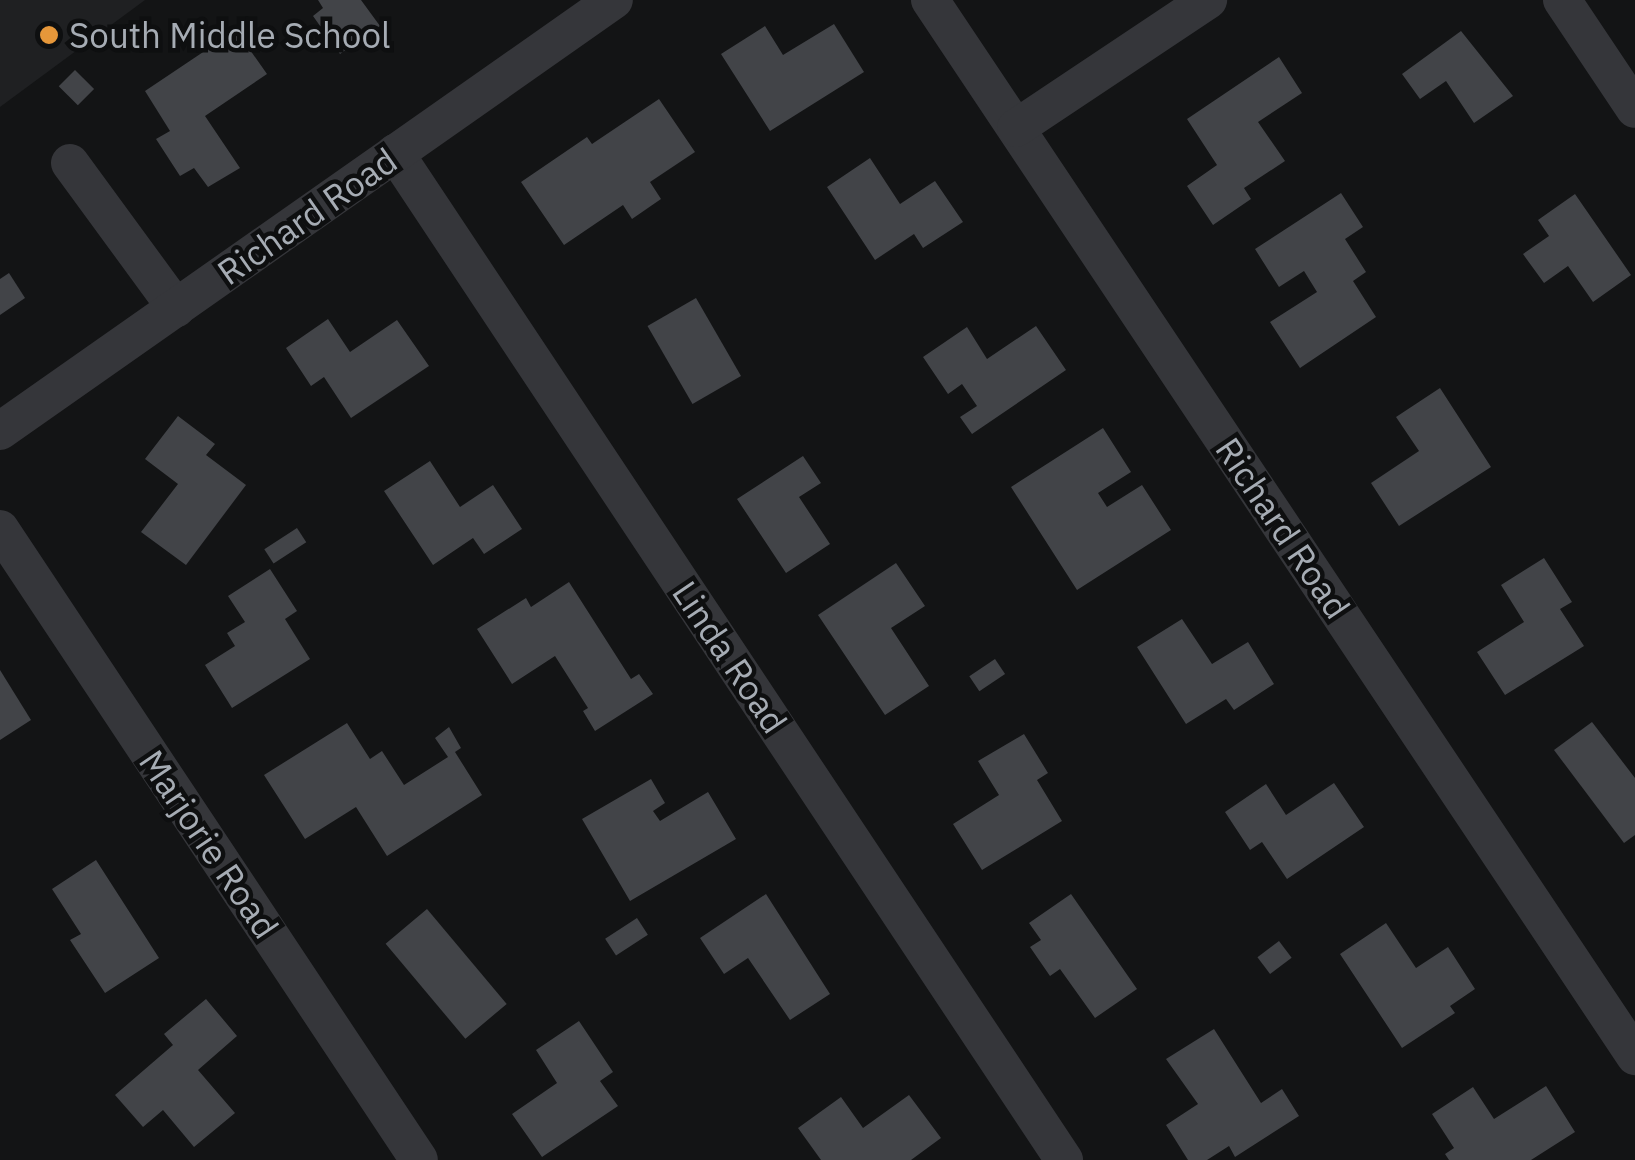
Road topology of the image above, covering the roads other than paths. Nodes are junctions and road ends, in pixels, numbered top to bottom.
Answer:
1 (614, 0) edge
2 (930, 0) edge
3 (1208, 0) edge
4 (1562, 0) edge
5 (1635, 109) edge
6 (1016, 128) junction
7 (396, 154) junction
8 (70, 163) dead end
9 (176, 308) junction
10 (0, 431) edge
11 (0, 528) edge
12 (1635, 1056) edge
13 (419, 1160) edge
14 (1064, 1160) edge

1 - 7 street, Richard Road
2 - 6 street, Richard Road
3 - 6 street
4 - 5 street
6 - 12 street, Richard Road
7 - 9 street, Richard Road
7 - 14 street, Linda Road
8 - 9 street
9 - 10 street, Richard Road
11 - 13 street, Marjorie Road

